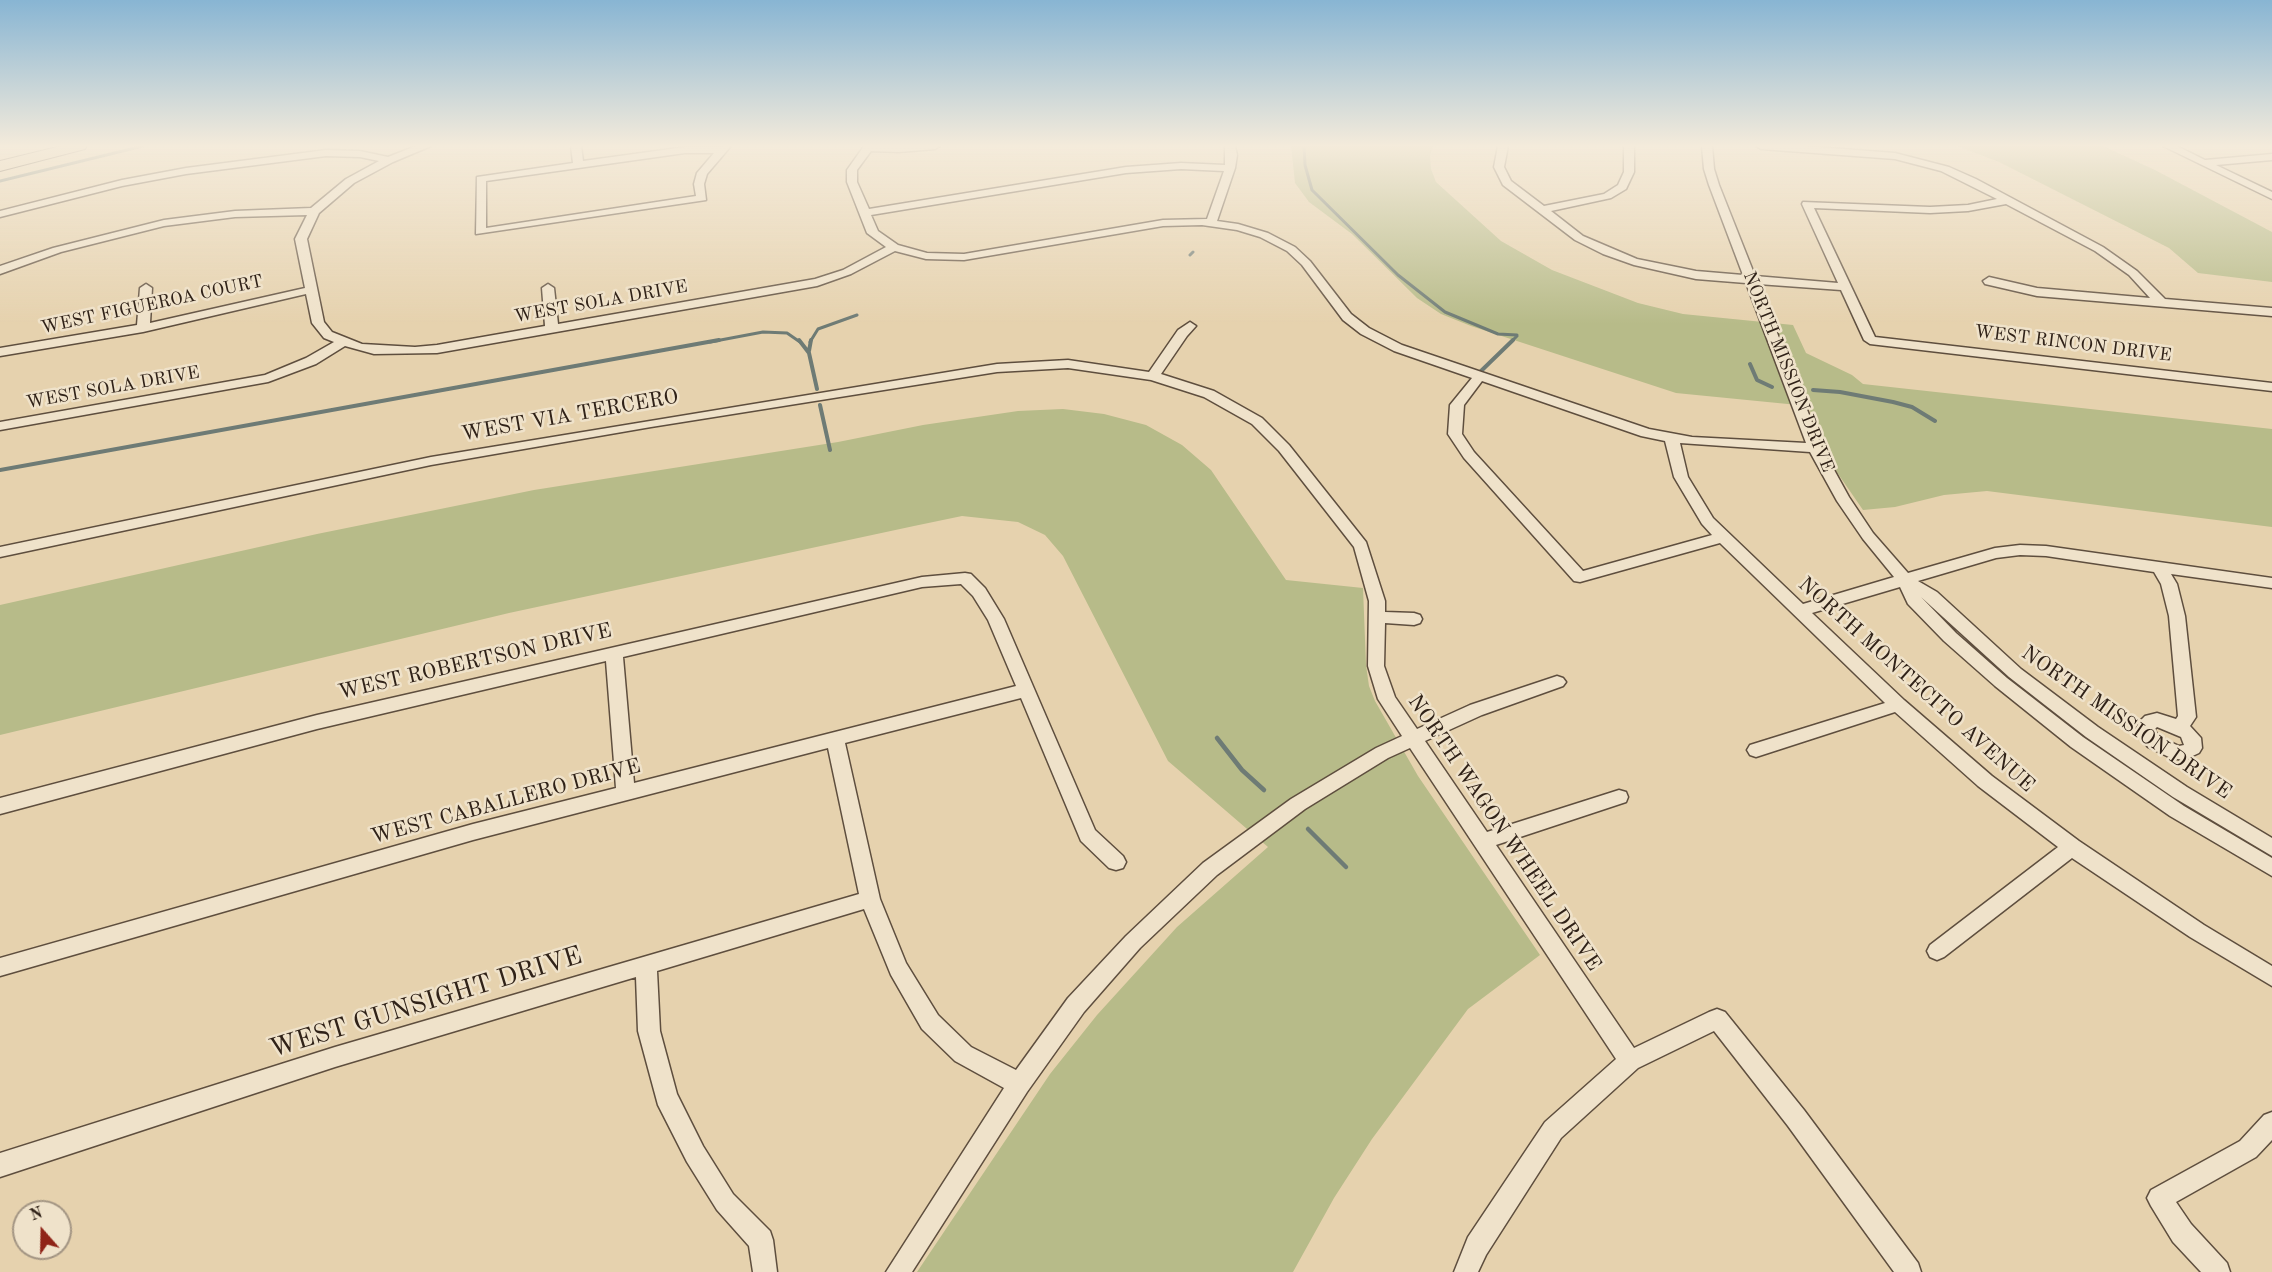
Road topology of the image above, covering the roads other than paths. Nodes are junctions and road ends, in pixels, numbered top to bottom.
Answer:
1 (34, 205) edge
2 (321, 205) edge
3 (481, 205) edge
4 (654, 205) edge
5 (862, 205) edge
6 (911, 205) edge
7 (1216, 205) edge
8 (1536, 205) edge
9 (1564, 205) edge
10 (1722, 205) edge
11 (1808, 205) edge
12 (1835, 205) edge
13 (1983, 205) edge
14 (2016, 205) edge
15 (1542, 210) junction
16 (314, 211) junction
17 (865, 213) junction
18 (0, 214) edge
19 (1210, 223) junction
20 (894, 247) junction
21 (0, 270) edge
22 (1751, 280) junction
23 (1989, 281) dead end
24 (1845, 287) junction
25 (146, 288) dead end
26 (548, 288) dead end
27 (310, 290) junction
28 (2160, 302) junction
29 (2272, 312) edge
30 (1190, 326) dead end
31 (143, 328) junction
32 (552, 329) junction
33 (343, 342) junction
34 (0, 352) edge
35 (1153, 376) junction
36 (1479, 377) junction
37 (2272, 387) edge
38 (0, 426) edge
39 (1672, 439) junction
40 (1815, 448) junction
41 (1722, 537) junction
42 (0, 552) edge
43 (2160, 568) junction
44 (1905, 580) junction
45 (2272, 583) edge
46 (1798, 611) junction
47 (1377, 617) junction
48 (1414, 620) dead end
49 (614, 653) junction
50 (1557, 682) dead end
51 (1026, 690) junction
52 (1898, 705) junction
53 (2180, 727) dead end
54 (1413, 738) junction
55 (835, 740) junction
56 (1756, 750) dead end
57 (626, 793) junction
58 (1619, 797) dead end
59 (0, 806) edge
60 (1482, 842) junction
61 (2072, 847) junction
62 (2272, 848) edge
63 (1116, 862) dead end
64 (2272, 868) edge
65 (870, 899) junction
66 (1937, 951) dead end
67 (646, 965) junction
68 (0, 967) edge
69 (2272, 977) edge
70 (1630, 1061) junction
71 (1020, 1084) junction
72 (2272, 1123) edge
73 (0, 1165) edge
74 (765, 1272) edge
75 (898, 1272) edge
76 (1466, 1272) edge
77 (1909, 1272) edge
78 (2218, 1272) edge

1 - 18 street
2 - 16 street
3 - 4 street
5 - 17 street
6 - 17 street
7 - 19 street
8 - 15 street
9 - 15 street
10 - 22 street, NORTH MISSION DRIVE
11 - 24 street
12 - 13 street
14 - 28 street
15 - 22 street
16 - 21 street
16 - 27 street
17 - 20 street
19 - 20 street
19 - 36 street
20 - 32 street, WEST SOLA DRIVE
22 - 24 street
22 - 40 street, NORTH MISSION DRIVE
23 - 28 street
24 - 37 street, WEST RINCON DRIVE
25 - 31 street
26 - 32 street
27 - 31 street, WEST FIGUEROA COURT
27 - 33 street
28 - 29 street
30 - 35 street
31 - 34 street, WEST FIGUEROA COURT
32 - 33 street, WEST SOLA DRIVE
33 - 38 street, WEST SOLA DRIVE
35 - 42 street, WEST VIA TERCERO
35 - 47 street, NORTH WAGON WHEEL DRIVE
36 - 39 street
36 - 41 street
39 - 40 street
39 - 41 street, NORTH MONTECITO AVENUE
40 - 44 street, NORTH MISSION DRIVE
41 - 46 street, NORTH MONTECITO AVENUE
43 - 44 street
43 - 45 street
43 - 53 street
44 - 46 street
44 - 62 street, NORTH MISSION DRIVE
44 - 64 street, NORTH MISSION DRIVE
46 - 52 street, NORTH MONTECITO AVENUE
47 - 48 street
47 - 54 street, NORTH WAGON WHEEL DRIVE
49 - 51 street, WEST ROBERTSON DRIVE
49 - 57 street
49 - 59 street, WEST ROBERTSON DRIVE
50 - 54 street
51 - 55 street, WEST CABALLERO DRIVE
51 - 63 street
52 - 56 street
52 - 61 street, NORTH MONTECITO AVENUE
54 - 60 street, NORTH WAGON WHEEL DRIVE
54 - 71 street
55 - 57 street, WEST CABALLERO DRIVE
55 - 65 street
57 - 68 street, WEST CABALLERO DRIVE
58 - 60 street
60 - 70 street, NORTH WAGON WHEEL DRIVE
61 - 66 street
61 - 69 street, NORTH MONTECITO AVENUE
65 - 67 street, WEST GUNSIGHT DRIVE
65 - 71 street
67 - 73 street, WEST GUNSIGHT DRIVE
67 - 74 street
70 - 76 street
70 - 77 street
71 - 75 street
72 - 78 street

